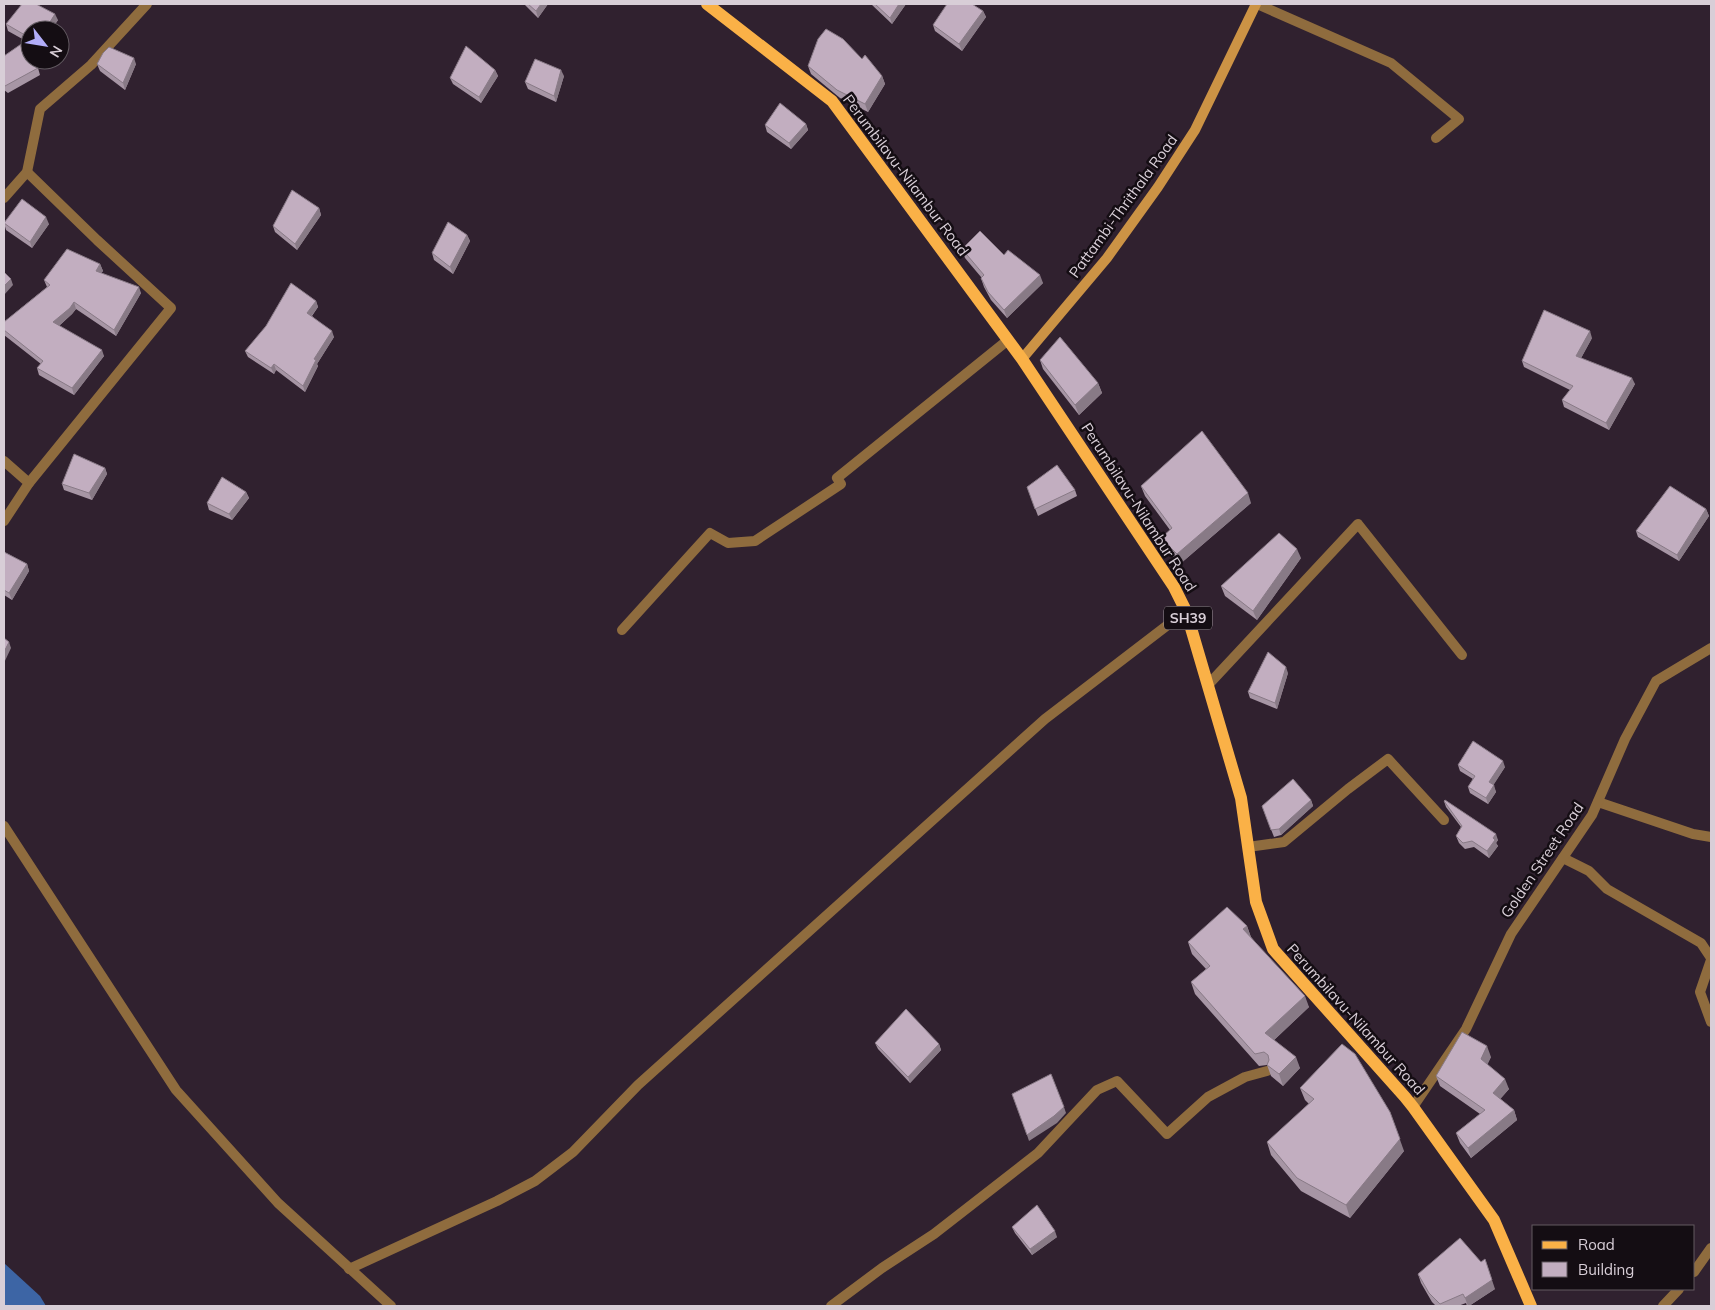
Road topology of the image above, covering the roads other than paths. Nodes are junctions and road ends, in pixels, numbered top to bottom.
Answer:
1 (147, 4) edge
2 (707, 4) edge
3 (1256, 4) edge
4 (1436, 138) dead end
5 (27, 172) junction
6 (4, 198) edge
7 (1008, 340) junction
8 (1022, 359) junction
9 (4, 462) edge
10 (29, 483) junction
11 (4, 521) edge
12 (1186, 611) junction
13 (622, 630) dead end
14 (1711, 648) edge
15 (1462, 655) dead end
16 (1208, 685) junction
17 (1598, 802) junction
18 (1444, 820) dead end
19 (4, 826) edge
20 (1711, 837) edge
21 (1248, 847) junction
22 (1563, 858) junction
23 (1711, 959) edge
24 (1711, 1022) edge
25 (1267, 1071) edge
26 (1413, 1107) junction
27 (1711, 1248) edge
28 (349, 1269) junction
29 (1695, 1271) edge
30 (1678, 1290) edge
31 (391, 1306) edge
32 (831, 1306) edge
33 (1532, 1306) edge
34 (1663, 1306) edge

1 - 5 street
2 - 7 main road, Perumbilavu-Nilambur Road / SH39
3 - 4 street
3 - 8 main road, Pattambi-Thrithala Road
5 - 6 street
5 - 10 street
7 - 8 main road, Perumbilavu-Nilambur Road / SH39
7 - 13 street
8 - 12 main road, Perumbilavu-Nilambur Road / SH39
9 - 10 street
10 - 11 street
12 - 16 main road, Perumbilavu-Nilambur Road / SH39
12 - 28 street
14 - 17 street, Golden Street Road
15 - 16 street
16 - 21 main road, Perumbilavu-Nilambur Road / SH39
17 - 20 street
17 - 22 street, Golden Street Road
18 - 21 street
19 - 28 street
21 - 26 main road, Perumbilavu-Nilambur Road / SH39
22 - 23 street
22 - 26 street, Golden Street Road
23 - 24 street
25 - 32 street
26 - 33 main road, Perumbilavu-Nilambur Road / SH39
27 - 29 street
28 - 31 street
30 - 34 street

